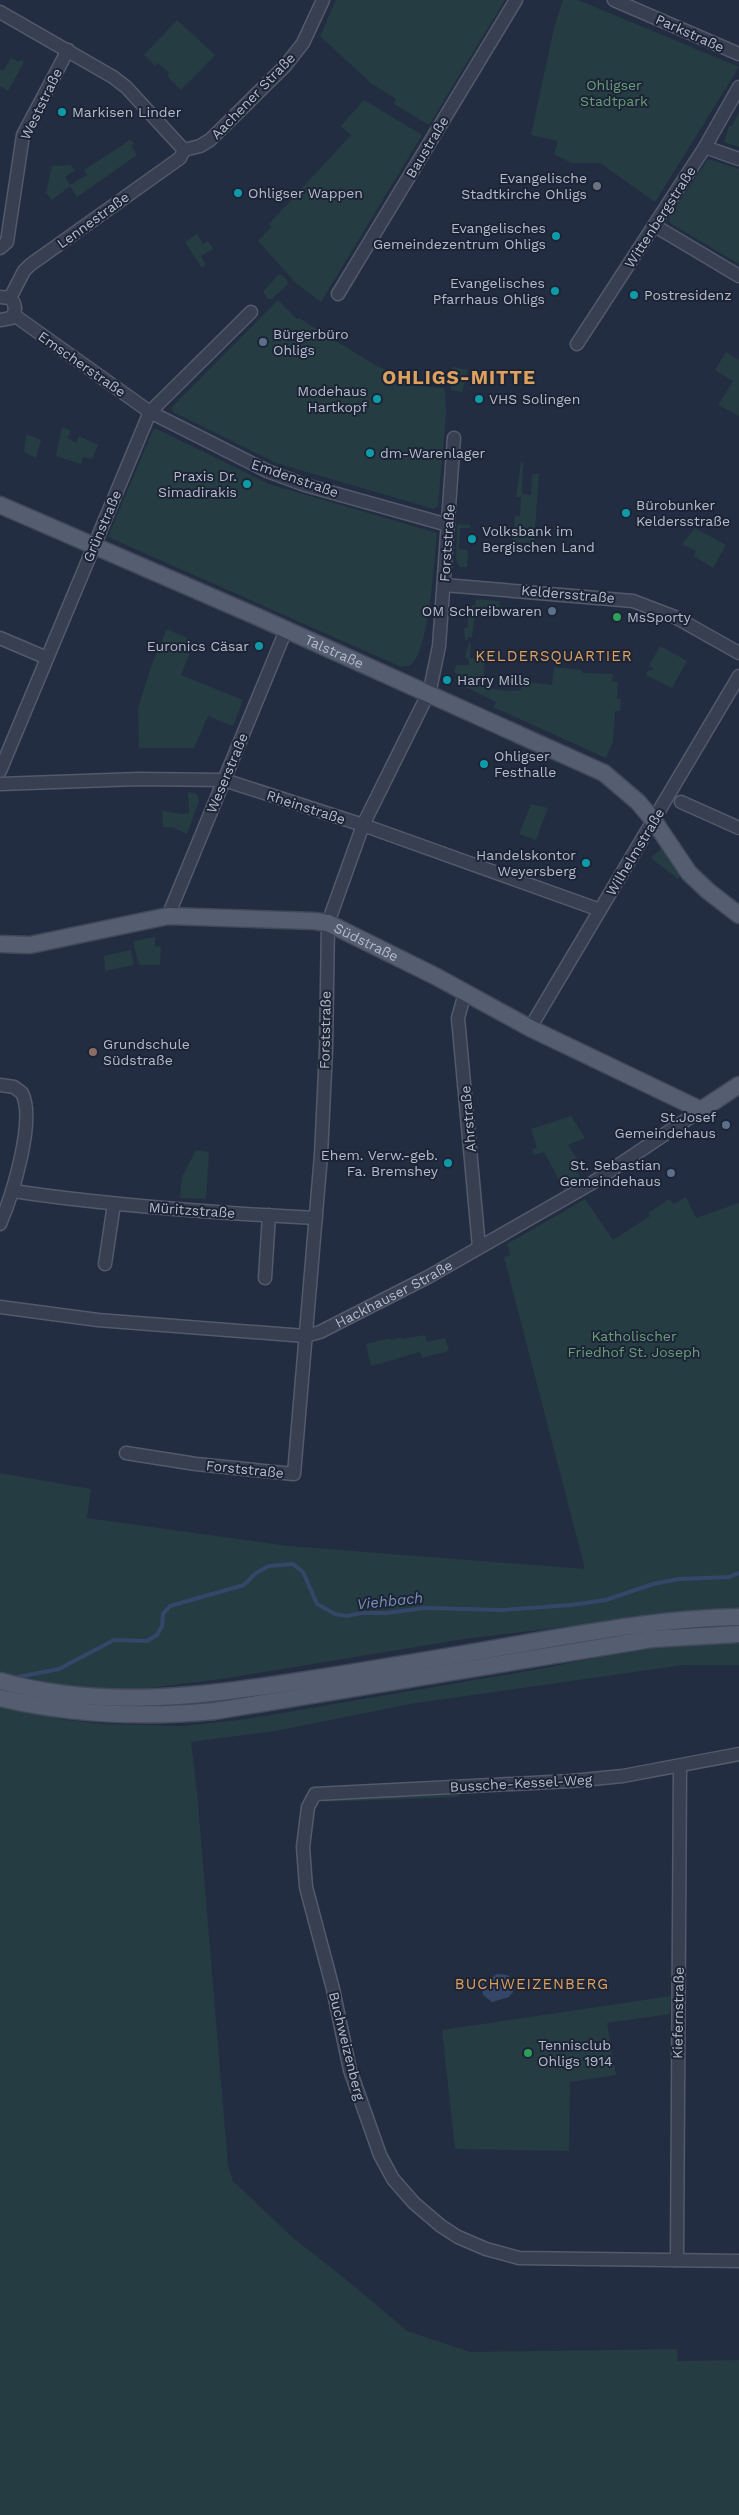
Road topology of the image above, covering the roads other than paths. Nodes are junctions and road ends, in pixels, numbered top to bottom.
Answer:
1 (323, 0) edge
2 (516, 0) edge
3 (614, 0) edge
4 (0, 12) edge
5 (68, 50) junction
6 (739, 54) edge
7 (739, 87) edge
8 (705, 147) junction
9 (184, 150) junction
10 (739, 159) edge
11 (655, 226) junction
12 (2, 248) edge
13 (739, 276) edge
14 (338, 294) dead end
15 (5, 297) edge
16 (250, 312) dead end
17 (14, 315) junction
18 (0, 320) edge
19 (577, 344) dead end
20 (150, 412) junction
21 (454, 438) dead end
22 (0, 505) edge
23 (448, 525) junction
24 (93, 545) junction
25 (444, 585) junction
26 (286, 630) junction
27 (0, 638) edge
28 (739, 654) edge
29 (47, 658) junction
30 (739, 676) edge
31 (428, 694) junction
32 (0, 771) edge
33 (224, 780) junction
34 (0, 784) edge
35 (681, 802) dead end
36 (654, 821) junction
37 (363, 825) junction
38 (739, 828) edge
39 (600, 910) junction
40 (739, 915) edge
41 (168, 916) junction
42 (328, 924) junction
43 (0, 944) edge
44 (465, 993) junction
45 (530, 1028) junction
46 (0, 1085) edge
47 (739, 1085) edge
48 (701, 1110) junction
49 (13, 1190) junction
50 (114, 1204) junction
51 (269, 1216) junction
52 (316, 1218) junction
53 (0, 1224) edge
54 (479, 1247) junction
55 (105, 1264) dead end
56 (265, 1278) dead end
57 (0, 1307) edge
58 (305, 1336) junction
59 (126, 1453) dead end
60 (739, 1617) edge
61 (739, 1634) edge
62 (0, 1681) edge
63 (0, 1698) edge
64 (101, 1707) junction
65 (739, 1754) edge
66 (680, 1766) junction
67 (308, 1807) joint
68 (677, 2260) junction
69 (739, 2261) edge

1 - 9 street, Aachener Straße
2 - 14 street, Baustraße
3 - 6 street, Parkstraße
4 - 5 street
5 - 9 street
5 - 12 street, Weststraße
7 - 8 street, Wittenbergstraße
8 - 10 street
8 - 11 street, Wittenbergstraße
9 - 15 street, Lennestraße
11 - 13 street
11 - 19 street, Wittenbergstraße
15 - 17 street, Lennestraße
16 - 20 street, Grünstraße
17 - 18 street
17 - 20 street, Emscherstraße
20 - 23 street, Emdenstraße
20 - 24 street, Grünstraße
21 - 23 street, Forststraße
22 - 24 main road, Talstraße
23 - 25 street, Forststraße
24 - 26 main road, Talstraße
24 - 29 street, Grünstraße
25 - 28 street, Keldersstraße
25 - 31 street, Forststraße
26 - 31 main road, Talstraße
26 - 33 street, Weserstraße
27 - 29 street
29 - 32 street, Grünstraße
30 - 36 street, Wilhelmstraße
31 - 36 main road, Talstraße
31 - 37 street, Forststraße
33 - 34 street, Rheinstraße
33 - 37 street, Rheinstraße
33 - 41 street, Weserstraße
35 - 38 street
36 - 39 street, Wilhelmstraße
36 - 40 main road, Talstraße
37 - 39 street, Rheinstraße
37 - 42 street, Forststraße
39 - 45 street, Wilhelmstraße
41 - 42 main road, Südstraße
41 - 43 main road, Südstraße
42 - 44 main road, Südstraße
42 - 52 street, Forststraße
44 - 45 main road, Südstraße
44 - 54 street, Ahrstraße
45 - 48 main road, Südstraße
46 - 49 street
47 - 48 main road, Hackhauser Straße
48 - 54 street, Hackhauser Straße
49 - 50 street, Müritzstraße
49 - 53 street
50 - 51 street, Müritzstraße
50 - 55 street
51 - 52 street, Müritzstraße
51 - 56 street
52 - 58 street, Forststraße
54 - 58 street, Hackhauser Straße
57 - 58 street, Hackhauser Straße
58 - 59 street, Forststraße
60 - 64 main road
61 - 64 main road
62 - 64 main road
63 - 64 main road
65 - 66 street, Bussche-Kessel-Weg
66 - 67 street, Bussche-Kessel-Weg
66 - 68 street, Kiefernstraße
67 - 68 street, Buchweizenberg
68 - 69 street, Buchweizenberg

